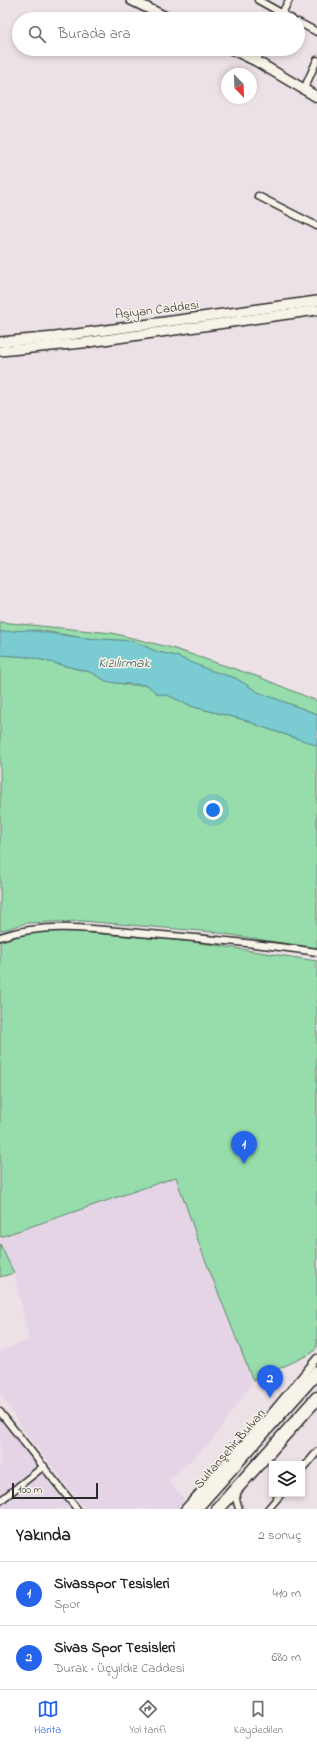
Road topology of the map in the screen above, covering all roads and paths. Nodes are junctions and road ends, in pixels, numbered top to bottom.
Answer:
1 (258, 0) edge
2 (289, 0) edge
3 (134, 1) edge
4 (156, 12) edge
5 (274, 12) edge
6 (282, 12) edge
7 (305, 26) edge
8 (317, 32) edge
9 (246, 56) edge
10 (259, 56) edge
11 (317, 60) edge
12 (256, 61) junction
13 (304, 89) junction
14 (317, 97) edge
15 (258, 196) dead end
16 (317, 226) edge
17 (317, 301) edge
18 (317, 310) edge
19 (0, 342) edge
20 (0, 351) edge
21 (0, 937) edge
22 (317, 952) edge
23 (317, 1358) edge
24 (317, 1372) edge
25 (317, 1398) edge
26 (0, 1412) edge
27 (317, 1452) edge
28 (44, 1466) junction
29 (305, 1466) edge
30 (239, 1485) junction
31 (278, 1497) edge
32 (0, 1501) edge
33 (75, 1508) edge
34 (184, 1509) edge
35 (195, 1509) edge
36 (218, 1509) edge
37 (239, 1509) edge
38 (268, 1509) edge

1 - 5 street
2 - 6 street
3 - 4 street
7 - 8 street
9 - 12 street
10 - 12 street
11 - 13 street
12 - 13 street
13 - 14 street
15 - 16 street
17 - 19 street, Aşiyan Caddesi
18 - 20 street, Aşiyan Caddesi
21 - 22 street
23 - 34 street
24 - 35 highway, Sultanşehir Bulvarı
25 - 30 highway
26 - 28 street
27 - 29 street
28 - 32 street
28 - 33 street
30 - 36 highway
30 - 37 street
31 - 38 street

